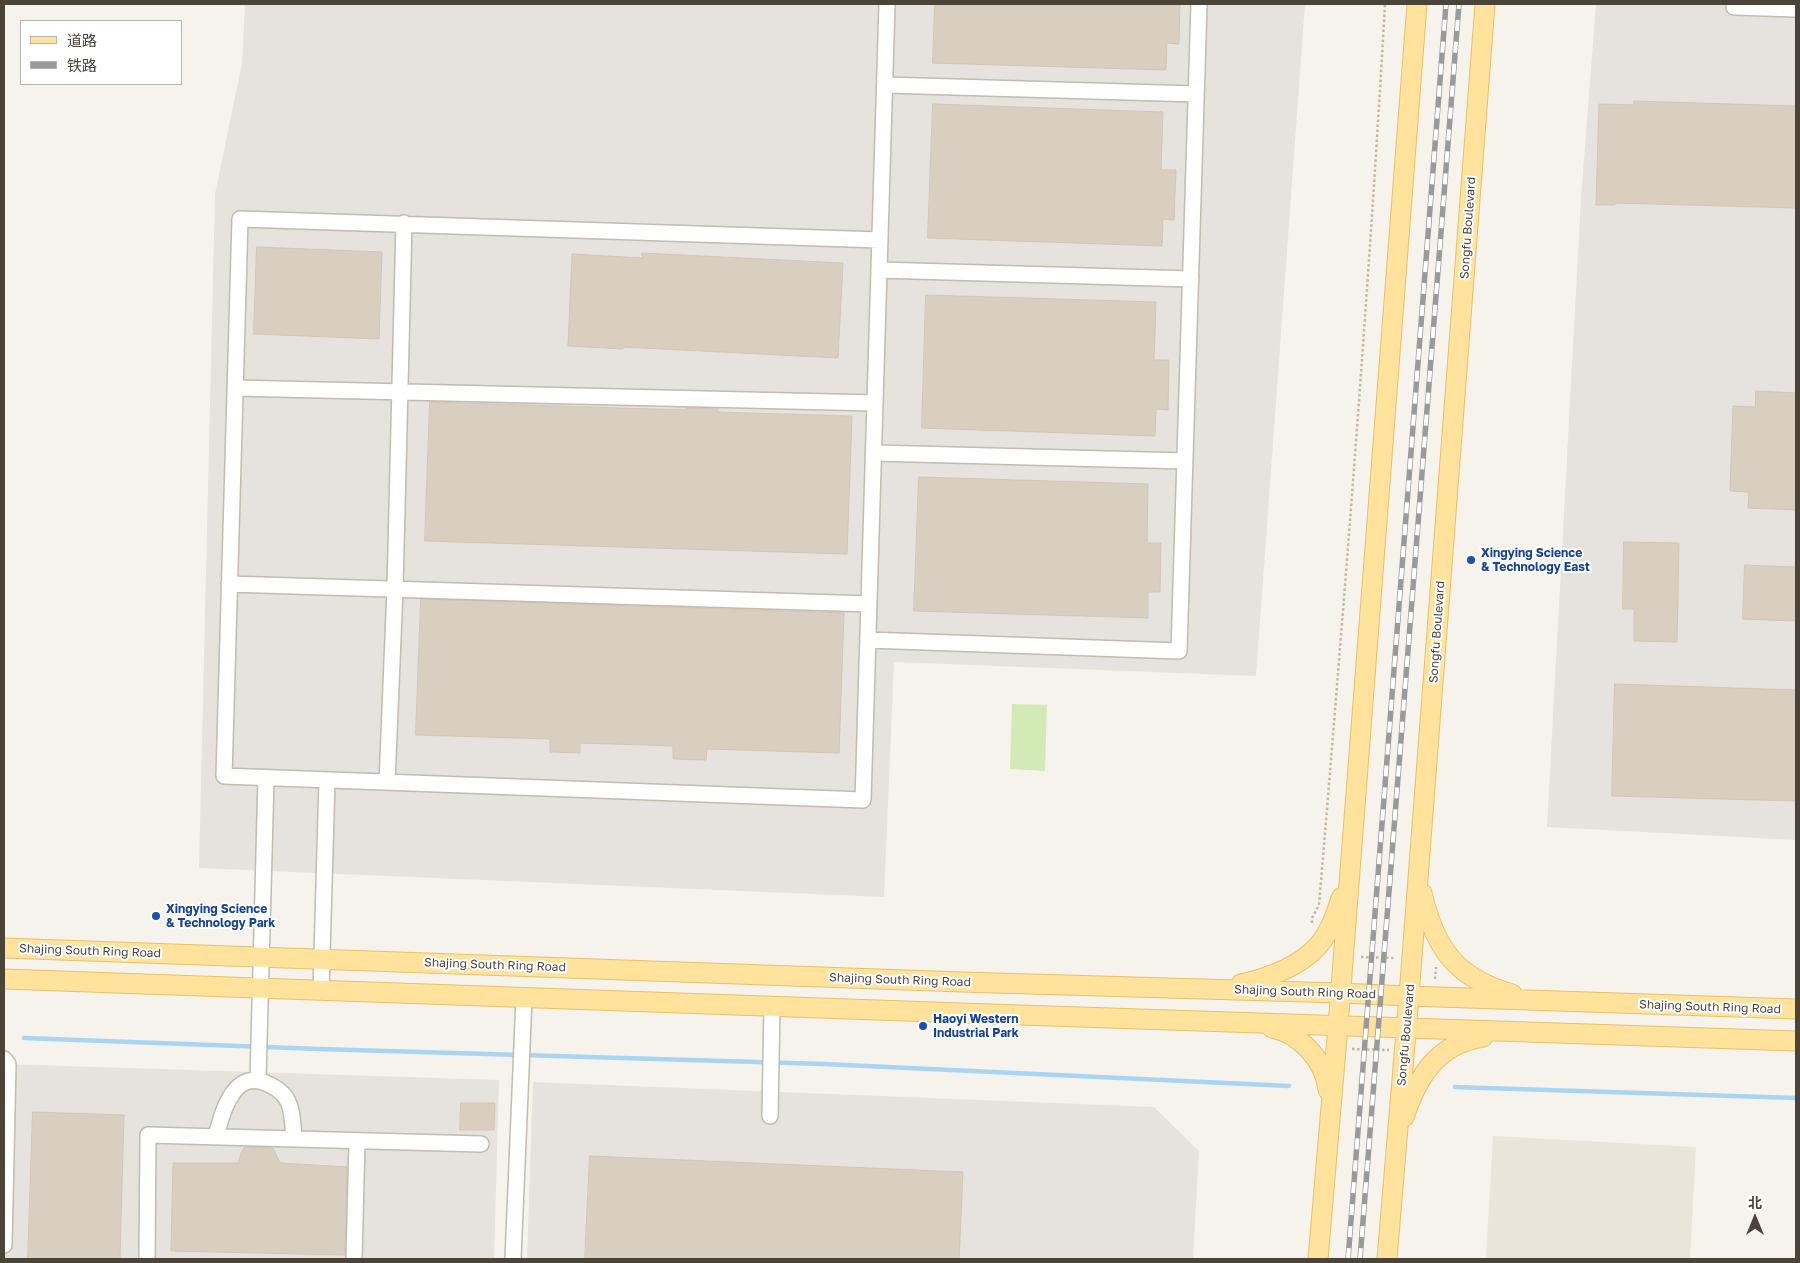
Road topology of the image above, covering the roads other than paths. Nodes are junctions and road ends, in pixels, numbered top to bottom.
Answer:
1 (888, 4) edge
2 (1199, 4) edge
3 (1417, 4) edge
4 (1485, 4) edge
5 (1734, 7) dead end
6 (1796, 9) edge
7 (885, 85) junction
8 (1196, 94) junction
9 (404, 223) junction
10 (880, 240) junction
11 (879, 270) junction
12 (1191, 279) junction
13 (235, 388) junction
14 (400, 391) junction
15 (875, 403) junction
16 (874, 453) junction
17 (1185, 461) junction
18 (229, 584) junction
19 (395, 589) junction
20 (869, 604) junction
21 (868, 640) junction
22 (266, 778) junction
23 (327, 780) junction
24 (386, 782) junction
25 (1350, 868) junction
26 (1418, 878) junction
27 (4, 948) edge
28 (260, 957) junction
29 (322, 959) junction
30 (4, 979) edge
31 (259, 988) junction
32 (1197, 988) junction
33 (321, 990) junction
34 (1340, 993) junction
35 (1409, 996) junction
36 (524, 998) junction
37 (1535, 1001) junction
38 (772, 1006) junction
39 (1796, 1009) edge
40 (1246, 1022) junction
41 (1338, 1026) junction
42 (1406, 1028) junction
43 (1516, 1031) junction
44 (1796, 1041) edge
45 (4, 1059) edge
46 (258, 1080) junction
47 (1330, 1114) junction
48 (770, 1116) dead end
49 (216, 1137) junction
50 (294, 1139) junction
51 (357, 1140) junction
52 (481, 1144) dead end
53 (1396, 1145) junction
54 (4, 1245) edge
55 (147, 1259) edge
56 (354, 1259) edge
57 (513, 1259) edge
58 (1318, 1259) edge
59 (1386, 1259) edge

1 - 7 street
2 - 8 street
3 - 25 main road
4 - 26 main road, Songfu Boulevard
5 - 6 street
7 - 8 street
7 - 10 street
8 - 12 street
9 - 10 street
9 - 13 street
9 - 14 street
10 - 11 street
11 - 12 street
11 - 15 street
12 - 17 street
13 - 14 street
13 - 18 street
14 - 15 street
14 - 19 street
15 - 16 street
16 - 17 street
16 - 20 street
17 - 21 street
18 - 19 street
18 - 22 street
19 - 20 street
19 - 24 street
20 - 21 street
21 - 24 street
22 - 23 street
22 - 28 street
23 - 24 street
23 - 29 street
25 - 32 main road
25 - 34 main road
26 - 35 main road, Songfu Boulevard
26 - 37 main road
27 - 28 main road, Shajing South Ring Road
28 - 29 main road, Shajing South Ring Road
28 - 31 street
29 - 32 main road, Shajing South Ring Road
29 - 33 street
30 - 31 main road
31 - 33 main road
31 - 46 street
32 - 34 main road, Shajing South Ring Road
33 - 36 main road
34 - 35 main road, Shajing South Ring Road
34 - 41 main road
35 - 37 main road, Shajing South Ring Road
35 - 42 main road, Songfu Boulevard
36 - 38 main road
36 - 57 street
37 - 39 main road, Shajing South Ring Road
38 - 40 main road
38 - 48 street
40 - 41 main road
40 - 47 main road
41 - 42 main road
41 - 47 main road
42 - 43 main road
42 - 53 main road, Songfu Boulevard
43 - 44 main road
43 - 53 main road
45 - 54 street
46 - 49 street
46 - 50 street
47 - 58 main road
49 - 50 street
49 - 55 street
50 - 51 street
51 - 52 street
51 - 56 street
53 - 59 main road, Songfu Boulevard

